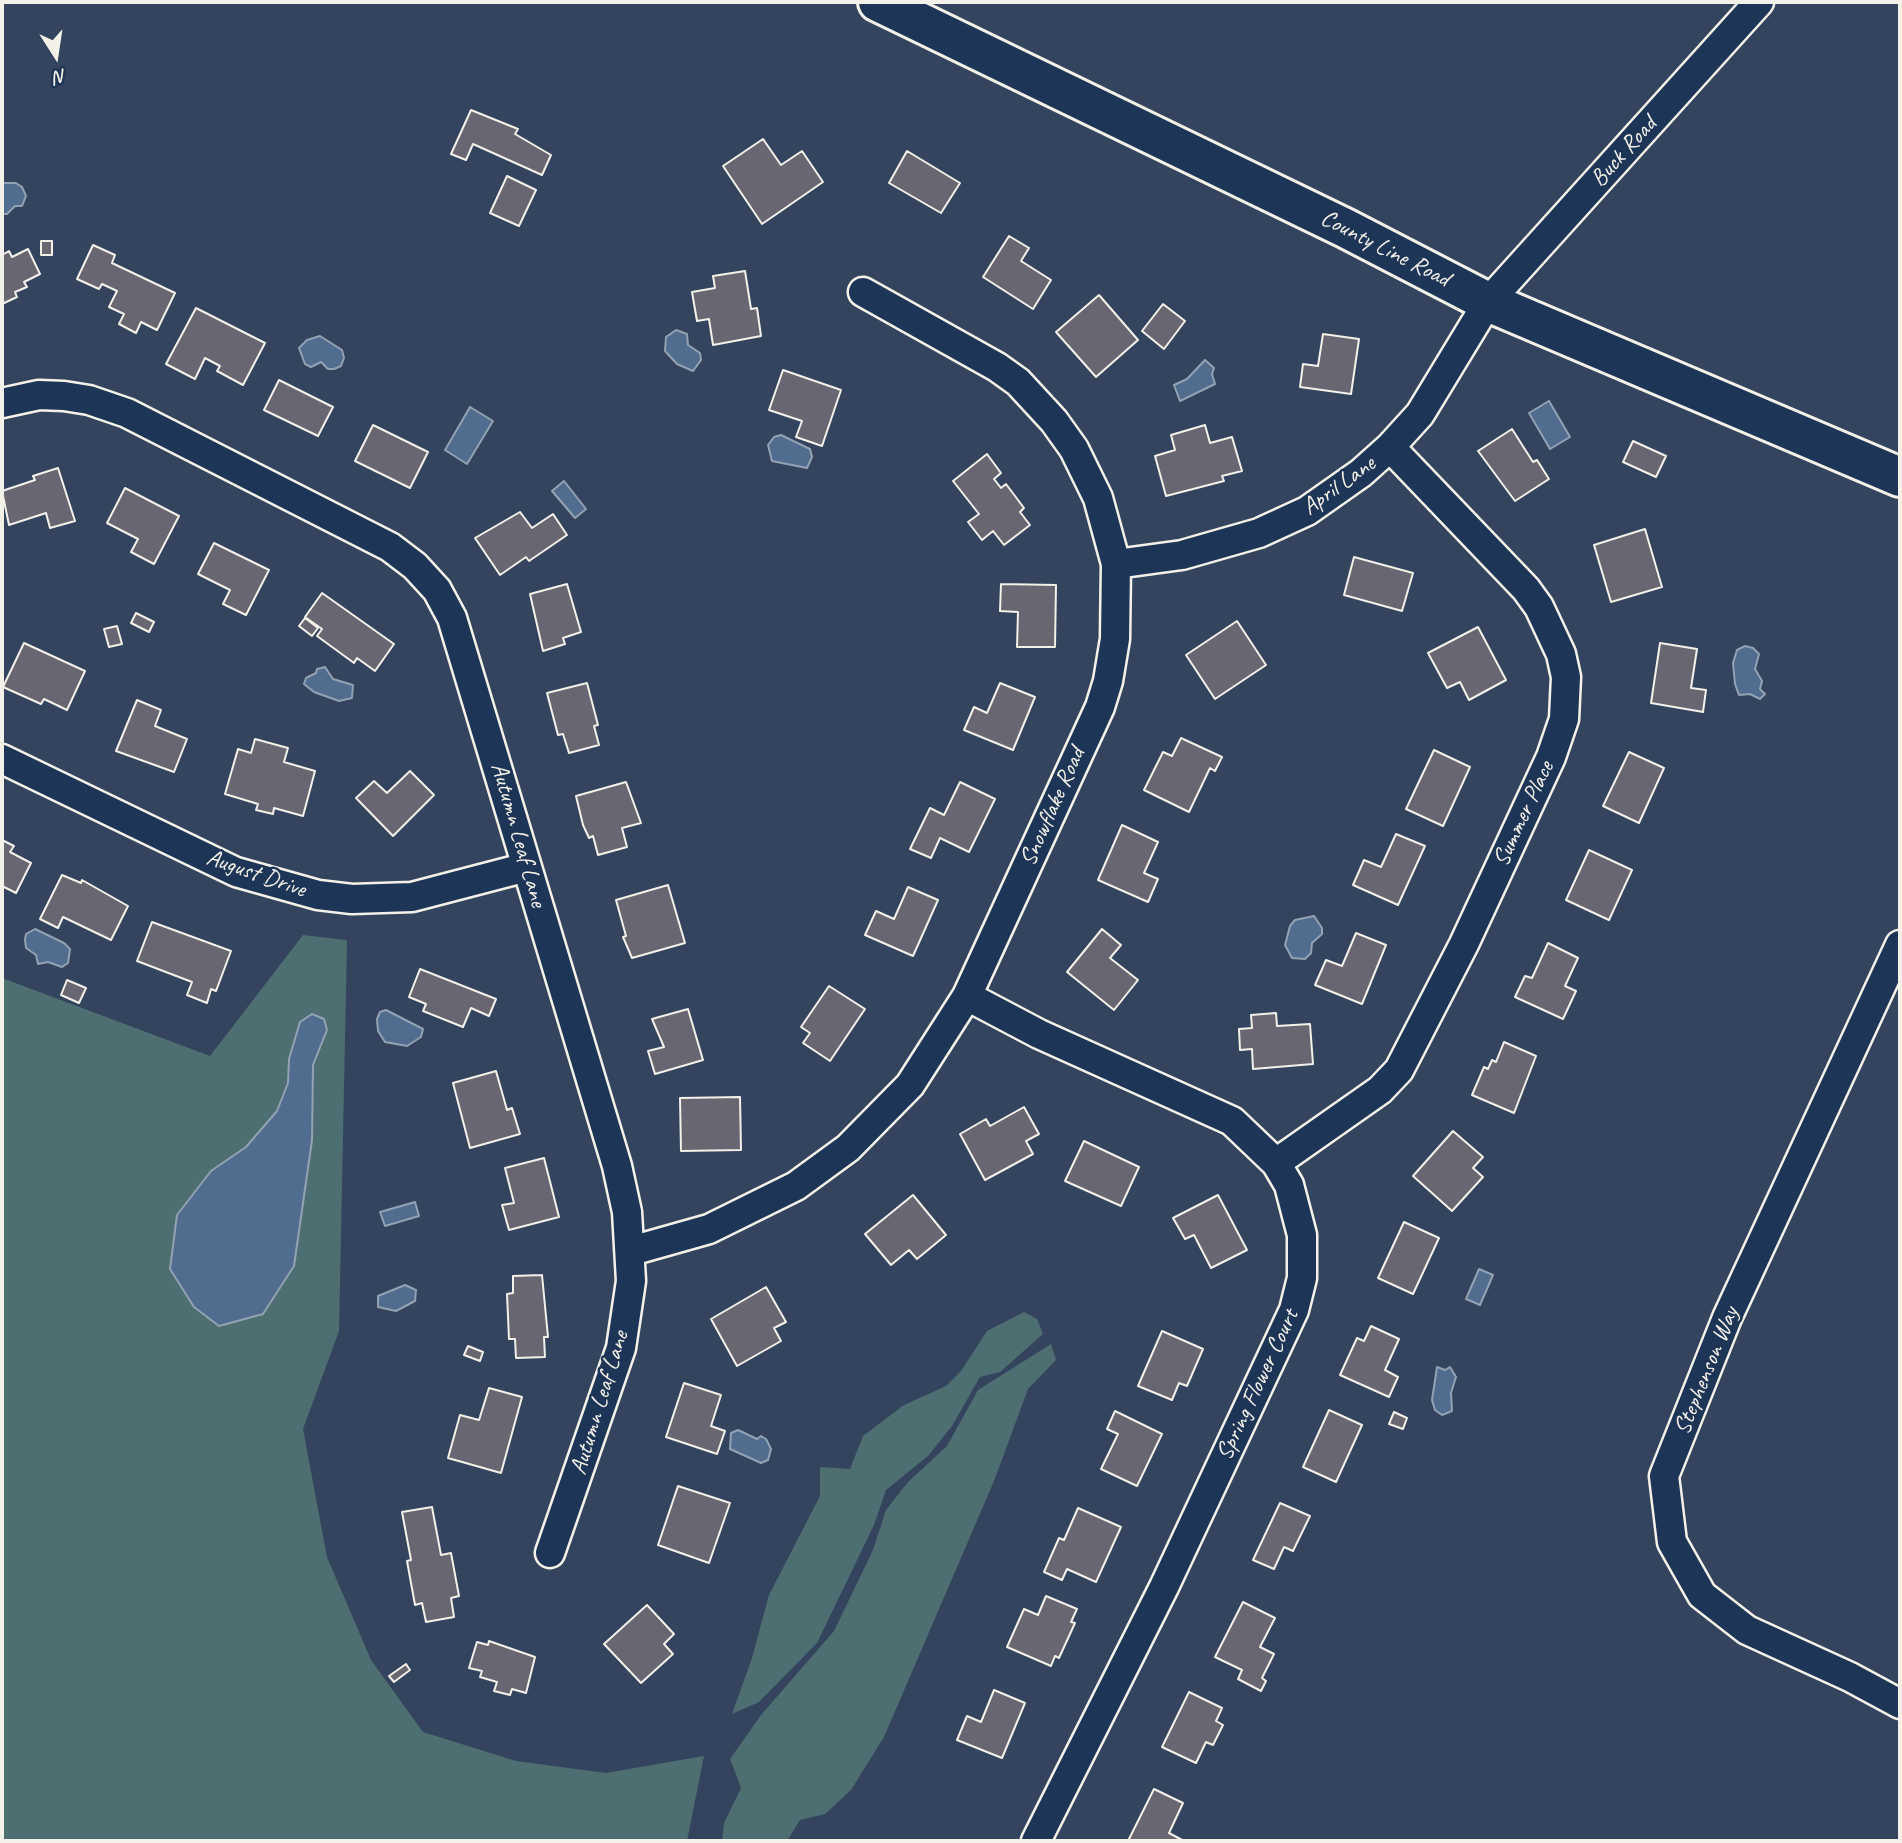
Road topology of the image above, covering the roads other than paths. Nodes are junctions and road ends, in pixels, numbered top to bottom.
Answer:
1 (878, 2) edge
2 (1759, 2) edge
3 (863, 292) dead end
4 (1488, 302) junction
5 (2, 403) edge
6 (1390, 447) junction
7 (1900, 477) edge
8 (1116, 564) junction
9 (2, 760) edge
10 (527, 867) junction
11 (1900, 945) edge
12 (967, 996) junction
13 (1276, 1163) junction
14 (631, 1251) junction
15 (550, 1553) dead end
16 (1900, 1704) edge
17 (1036, 1841) edge

1 - 4 main road, County Line Road
2 - 4 street, Buck Road
3 - 8 street, Snowflake Road
4 - 6 street, April Lane
4 - 7 main road, County Line Road
5 - 10 street, Autumn Leaf Lane
6 - 8 street, April Lane
6 - 13 street, Summer Place
8 - 12 street, Snowflake Road
9 - 10 street, August Drive
10 - 14 street, Autumn Leaf Lane
11 - 16 street, Stephenson Way
12 - 13 street, Spring Flower Court
12 - 14 street, Snowflake Road
13 - 17 street, Spring Flower Court
14 - 15 street, Autumn Leaf Lane

